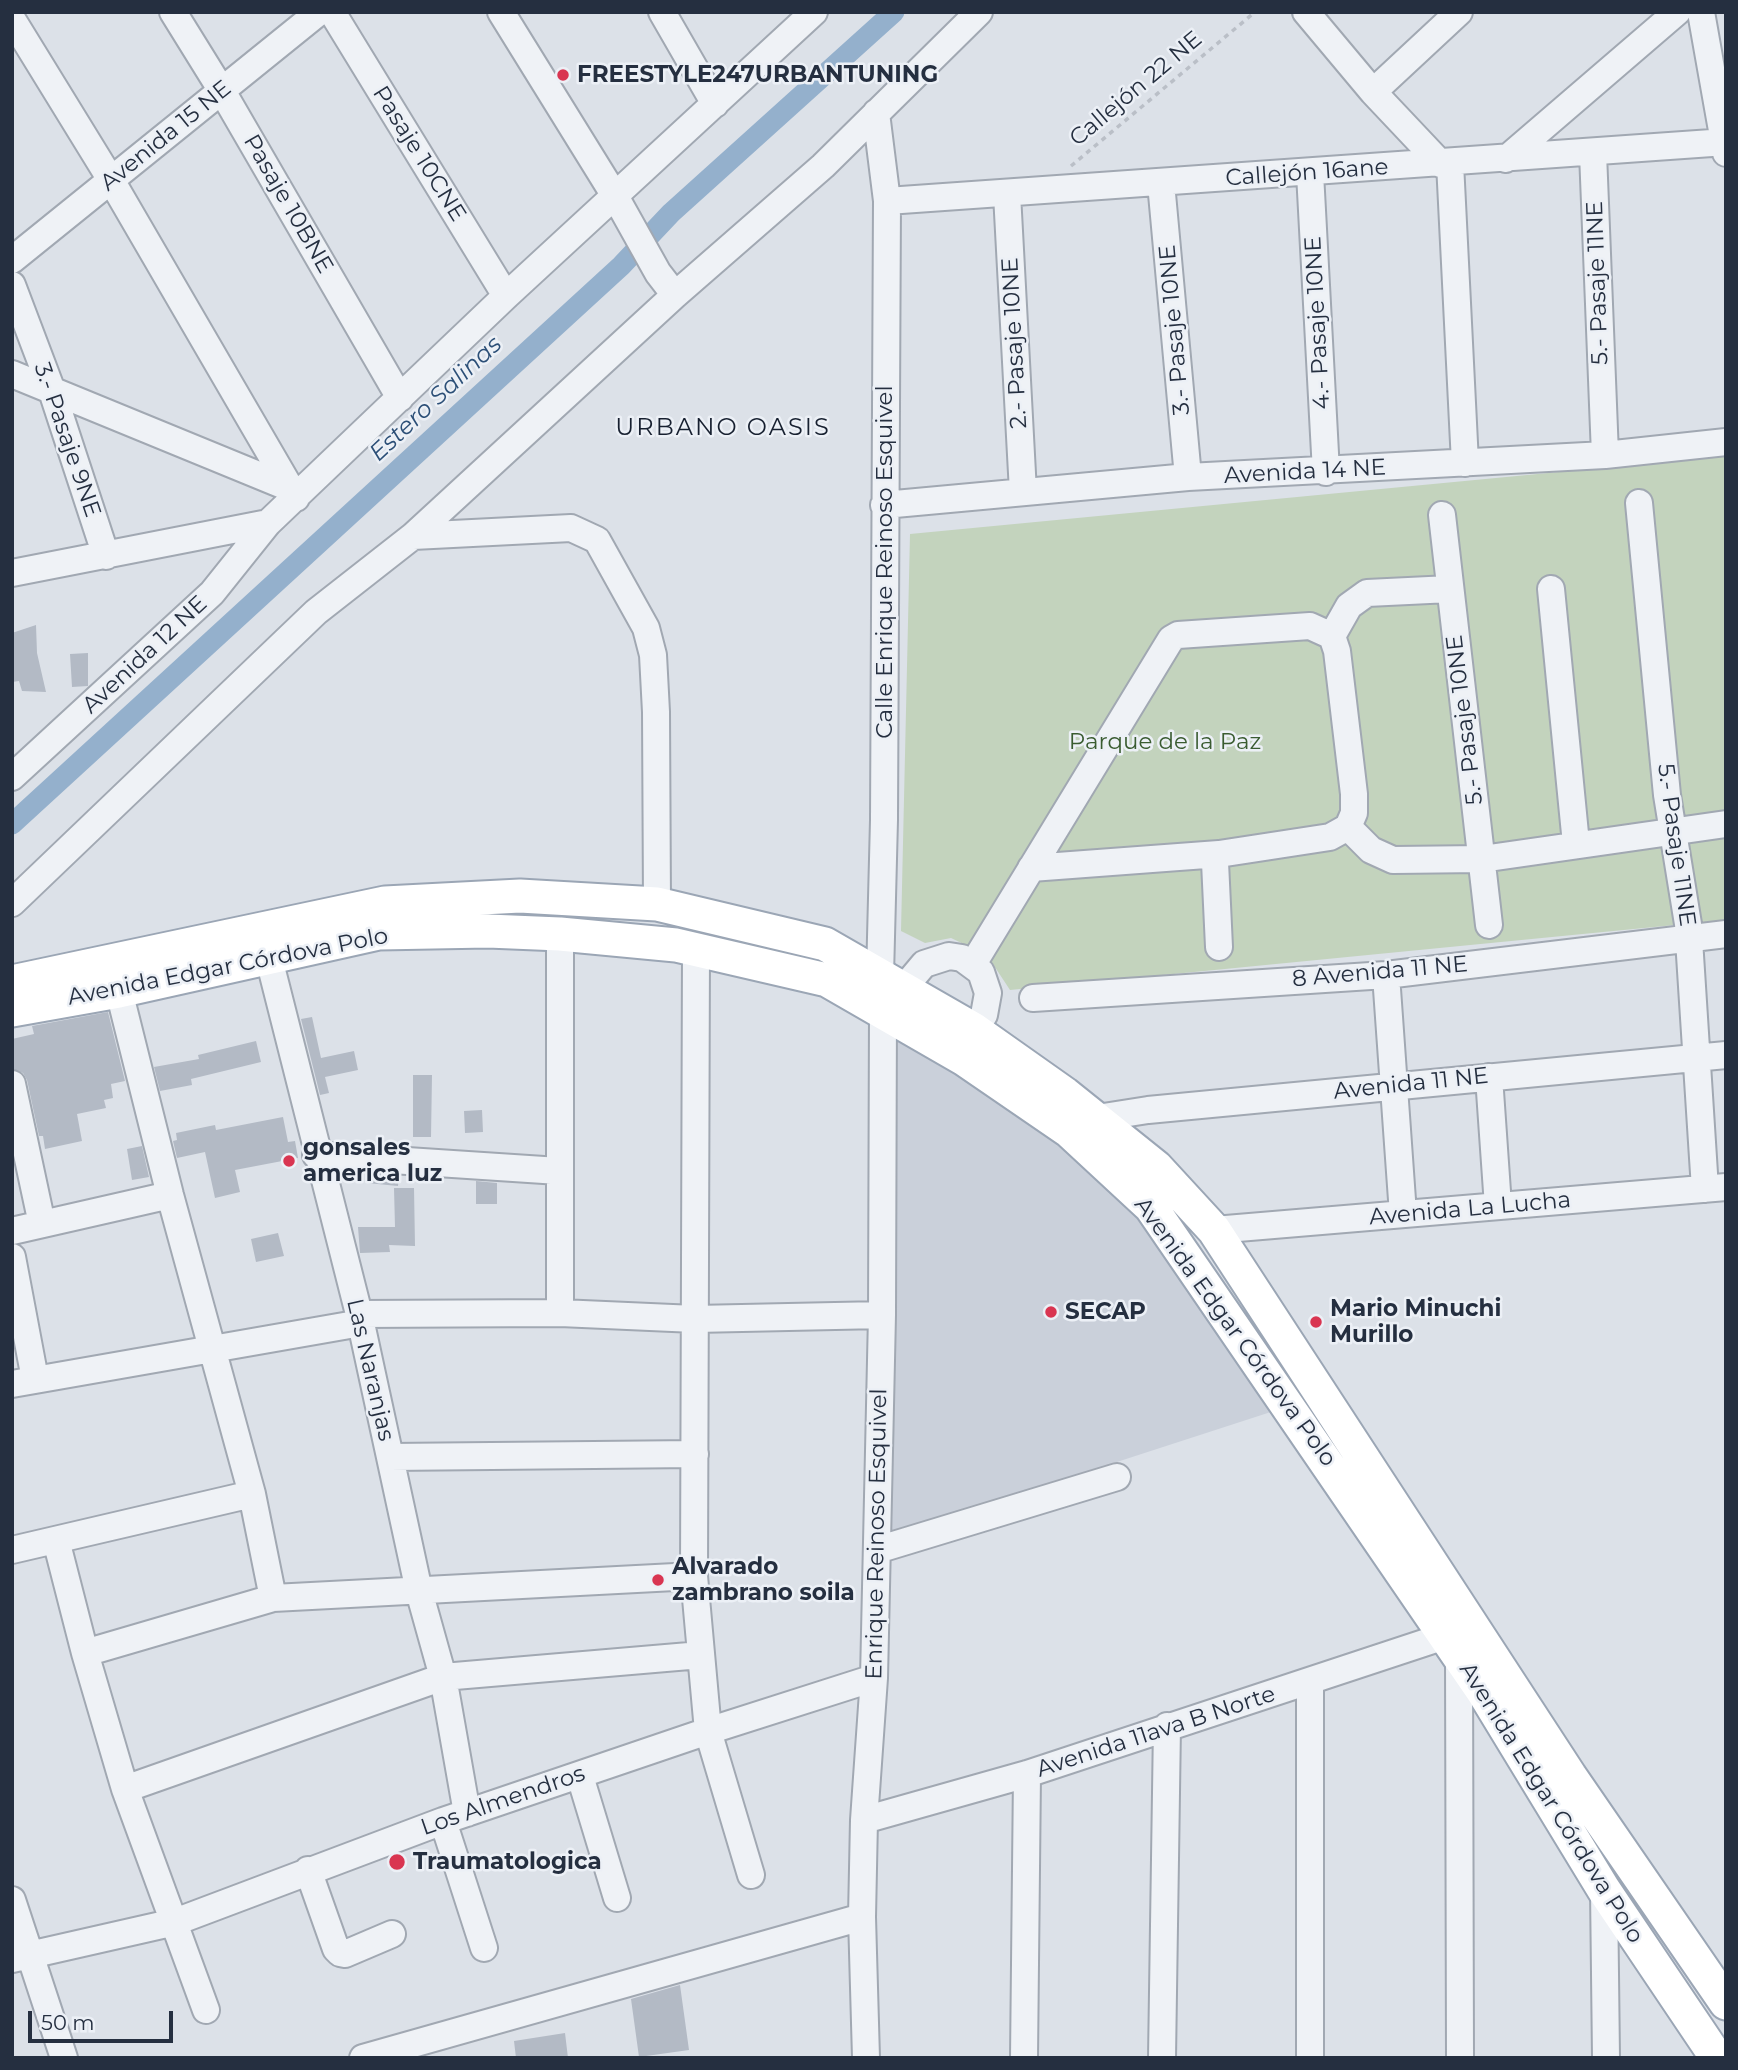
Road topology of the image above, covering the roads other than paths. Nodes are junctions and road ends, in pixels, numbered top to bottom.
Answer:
1 (173, 12) edge
2 (319, 12) edge
3 (332, 12) edge
4 (501, 12) edge
5 (662, 12) edge
6 (814, 12) edge
7 (979, 12) edge
8 (1306, 12) edge
9 (1459, 12) edge
10 (1677, 12) edge
11 (1701, 12) edge
12 (12, 19) edge
13 (222, 91) junction
14 (1373, 92) junction
15 (715, 104) junction
16 (876, 113) junction
17 (1725, 145) edge
18 (1593, 153) junction
19 (1506, 159) junction
20 (1445, 164) junction
21 (1310, 173) junction
22 (111, 180) junction
23 (1161, 183) junction
24 (1007, 194) junction
25 (887, 201) junction
26 (619, 205) junction
27 (12, 260) edge
28 (12, 285) edge
29 (675, 295) junction
30 (506, 296) junction
31 (12, 374) edge
32 (51, 388) junction
33 (400, 398) junction
34 (1726, 442) edge
35 (1605, 454) junction
36 (1465, 463) junction
37 (1326, 472) junction
38 (1188, 477) junction
39 (1023, 492) junction
40 (293, 493) junction
41 (1639, 503) dead end
42 (884, 505) junction
43 (1442, 515) dead end
44 (268, 523) junction
45 (413, 536) junction
46 (106, 556) junction
47 (12, 573) edge
48 (1450, 589) junction
49 (1551, 589) dead end
50 (1332, 636) junction
51 (12, 777) edge
52 (1726, 824) edge
53 (1348, 827) junction
54 (1673, 829) junction
55 (1576, 844) junction
56 (1219, 854) junction
57 (1482, 859) junction
58 (1031, 868) junction
59 (12, 903) edge
60 (657, 904) junction
61 (1489, 925) dead end
62 (560, 934) junction
63 (1726, 934) edge
64 (1689, 938) junction
65 (265, 943) junction
66 (1219, 947) dead end
67 (696, 949) junction
68 (973, 964) junction
69 (1386, 975) junction
70 (12, 982) edge
71 (119, 990) junction
72 (889, 992) junction
73 (1033, 998) dead end
74 (12, 1010) edge
75 (973, 1029) junction
76 (1726, 1055) edge
77 (1697, 1057) junction
78 (1489, 1077) junction
79 (12, 1084) edge
80 (1393, 1086) junction
81 (1097, 1118) junction
82 (316, 1155) junction
83 (559, 1171) junction
84 (1716, 1188) edge
85 (170, 1195) junction
86 (1498, 1206) junction
87 (1403, 1214) junction
88 (42, 1224) junction
89 (1214, 1230) junction
90 (12, 1231) edge
91 (12, 1257) edge
92 (560, 1313) junction
93 (882, 1315) junction
94 (360, 1318) junction
95 (695, 1319) junction
96 (212, 1350) junction
97 (24, 1381) edge
98 (695, 1454) junction
99 (390, 1457) junction
100 (1117, 1477) dead end
101 (251, 1494) junction
102 (56, 1540) junction
103 (12, 1550) edge
104 (877, 1550) junction
105 (694, 1576) junction
106 (419, 1591) junction
107 (273, 1598) junction
108 (1452, 1647) junction
109 (85, 1653) junction
110 (701, 1656) junction
111 (443, 1677) junction
112 (874, 1678) junction
113 (1310, 1682) junction
114 (1167, 1726) junction
115 (708, 1731) junction
116 (1027, 1774) junction
117 (580, 1776) junction
118 (125, 1789) junction
119 (455, 1817) junction
120 (864, 1820) junction
121 (308, 1870) junction
122 (751, 1875) dead end
123 (1604, 1890) junction
124 (617, 1898) dead end
125 (12, 1900) edge
126 (862, 1917) junction
127 (175, 1922) junction
128 (392, 1934) dead end
129 (484, 1948) dead end
130 (21, 1958) edge
131 (1726, 2003) edge
132 (206, 2010) dead end
133 (64, 2058) edge
134 (363, 2058) edge
135 (866, 2058) edge
136 (1024, 2058) edge
137 (1162, 2058) edge
138 (1310, 2058) edge
139 (1460, 2058) edge
140 (1606, 2058) edge
141 (1717, 2058) edge

1 - 13 street, Pasaje 10BNE
2 - 13 street, Avenida 15 NE
3 - 30 street, Pasaje 10CNE
4 - 26 street
5 - 15 street
6 - 15 street
7 - 16 street
8 - 14 street
9 - 14 street
10 - 19 street
11 - 17 street
12 - 22 street
13 - 22 street, Avenida 15 NE
13 - 33 street, Pasaje 10BNE
14 - 20 street
15 - 26 street
16 - 25 street, Calle Enrique Reinoso Esquivel
16 - 29 street
17 - 18 street, Callejón 16ane
18 - 19 street, Callejón 16ane
18 - 35 street, 5.- Pasaje 11NE
19 - 20 street, Callejón 16ane
20 - 21 street, Callejón 16ane
20 - 36 street
21 - 23 street, Callejón 16ane
21 - 37 street, 4.- Pasaje 10NE
22 - 27 street, Avenida 15 NE
22 - 40 street
23 - 24 street, Callejón 16ane
23 - 38 street, 3.- Pasaje 10NE
24 - 25 street, Callejón 16ane
24 - 39 street, 2.- Pasaje 10NE
25 - 42 street, Calle Enrique Reinoso Esquivel
26 - 29 street
26 - 30 street
28 - 32 street, 3.- Pasaje 9NE
29 - 45 street
30 - 33 street
31 - 32 street
32 - 40 street
32 - 46 street, 3.- Pasaje 9NE
33 - 40 street, Avenida 12 NE
34 - 35 street, Avenida 14 NE
35 - 36 street, Avenida 14 NE
36 - 37 street, Avenida 14 NE
37 - 38 street, Avenida 14 NE
38 - 39 street, Avenida 14 NE
39 - 42 street, Avenida 14 NE
40 - 44 street, Avenida 12 NE
41 - 54 street, 5.- Pasaje 11NE
42 - 72 street, Calle Enrique Reinoso Esquivel
43 - 48 street, 5.- Pasaje 10NE
44 - 46 street
44 - 51 street, Avenida 12 NE
45 - 59 street
45 - 60 street
46 - 47 street
48 - 50 street
48 - 57 street, 5.- Pasaje 10NE
49 - 55 street
50 - 53 street
50 - 58 street
52 - 54 street
53 - 56 street
53 - 57 street
54 - 55 street
54 - 64 street, 5.- Pasaje 11NE
55 - 57 street
56 - 58 street
56 - 66 street
57 - 61 street, 5.- Pasaje 10NE
58 - 68 street
60 - 65 main road, Avenida Edgar Córdova Polo
60 - 72 main road, Avenida Edgar Córdova Polo
62 - 65 main road, Avenida Edgar Córdova Polo
62 - 67 main road, Avenida Edgar Córdova Polo
62 - 83 street
63 - 64 street, 8 Avenida 11 NE
64 - 69 street, 8 Avenida 11 NE
64 - 77 street, 5.- Pasaje 11NE
65 - 70 main road, Avenida Edgar Córdova Polo
65 - 71 main road, Avenida Edgar Córdova Polo
65 - 82 street, Las Naranjas
67 - 72 main road, Avenida Edgar Córdova Polo
67 - 95 street
68 - 72 street
68 - 75 street
69 - 73 street, 8 Avenida 11 NE
69 - 80 street
71 - 74 main road, Avenida Edgar Córdova Polo
71 - 85 street
72 - 75 main road, Avenida Edgar Córdova Polo
72 - 93 street, Enrique Reinoso Esquivel
72 - 108 main road, Avenida Edgar Córdova Polo
75 - 81 main road, Avenida Edgar Córdova Polo
76 - 77 street, Avenida 11 NE
77 - 78 street, Avenida 11 NE
77 - 84 street, 5.- Pasaje 11NE
78 - 80 street, Avenida 11 NE
78 - 86 street
79 - 88 street
80 - 81 street, Avenida 11 NE
80 - 87 street
81 - 89 main road, Avenida Edgar Córdova Polo
82 - 83 street
82 - 94 street, Las Naranjas
83 - 92 street
84 - 86 street, Avenida La Lucha
85 - 88 street
85 - 96 street
86 - 87 street, Avenida La Lucha
87 - 89 street, Avenida La Lucha
88 - 90 street
89 - 131 main road, Avenida Edgar Córdova Polo
91 - 97 street
92 - 94 street
92 - 95 street
93 - 95 street
93 - 104 street, Enrique Reinoso Esquivel
94 - 96 street
94 - 99 street, Las Naranjas
95 - 98 street
96 - 97 street
96 - 101 street
98 - 99 street
98 - 105 street
99 - 106 street, Las Naranjas
100 - 104 street
101 - 102 street
101 - 107 street
102 - 103 street
102 - 109 street
104 - 112 street, Enrique Reinoso Esquivel
105 - 106 street
105 - 110 street
106 - 107 street
106 - 111 street, Las Naranjas
107 - 109 street
108 - 113 street, Avenida 11ava B Norte
108 - 123 main road, Avenida Edgar Córdova Polo
108 - 139 street
109 - 118 street
110 - 111 street
110 - 115 street
111 - 118 street
111 - 119 street, Las Naranjas
112 - 115 street, Los Almendros
112 - 120 street, Enrique Reinoso Esquivel
113 - 114 street, Avenida 11ava B Norte
113 - 138 street
114 - 116 street, Avenida 11ava B Norte
114 - 137 street
115 - 117 street, Los Almendros
115 - 122 street
116 - 120 street, Avenida 11ava B Norte
116 - 136 street
117 - 119 street, Los Almendros
117 - 124 street
118 - 127 street
119 - 121 street, Los Almendros
119 - 129 street, Las Naranjas
120 - 126 street, Enrique Reinoso Esquivel
121 - 127 street, Los Almendros
121 - 128 street
123 - 140 street
123 - 141 main road, Avenida Edgar Córdova Polo
125 - 130 street
126 - 134 street
126 - 135 street, Enrique Reinoso Esquivel
127 - 130 street, Los Almendros
127 - 132 street
130 - 133 street

